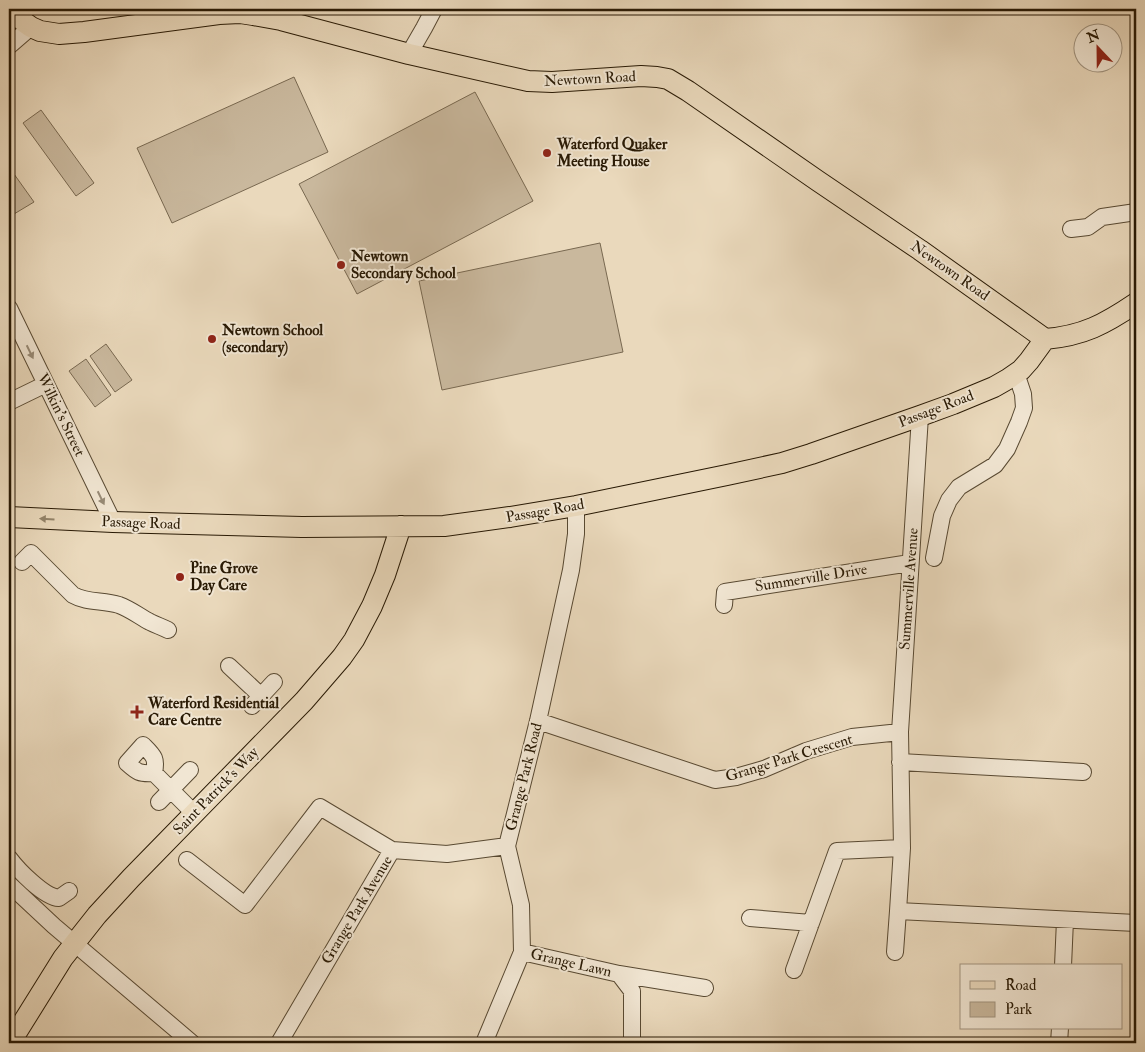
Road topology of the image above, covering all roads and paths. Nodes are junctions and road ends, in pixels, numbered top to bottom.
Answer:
1 (10, 9) edge
2 (434, 9) edge
3 (31, 27) junction
4 (9, 46) edge
5 (409, 54) junction
6 (1136, 212) edge
7 (1071, 229) dead end
8 (1136, 303) edge
9 (9, 308) edge
10 (1045, 339) junction
11 (1016, 373) junction
12 (46, 384) junction
13 (9, 402) edge
14 (920, 416) junction
15 (576, 506) junction
16 (9, 517) edge
17 (113, 522) junction
18 (401, 526) junction
19 (934, 558) dead end
20 (22, 562) dead end
21 (910, 562) junction
22 (724, 605) dead end
23 (168, 630) dead end
24 (229, 666) dead end
25 (274, 682) dead end
26 (538, 722) junction
27 (900, 732) junction
28 (900, 762) junction
29 (190, 770) dead end
30 (1083, 772) dead end
31 (154, 773) dead end
32 (170, 790) junction
33 (159, 802) dead end
34 (195, 814) junction
35 (507, 846) junction
36 (902, 848) junction
37 (392, 850) junction
38 (9, 858) edge
39 (187, 860) dead end
40 (9, 884) edge
41 (69, 892) dead end
42 (898, 911) junction
43 (750, 918) dead end
44 (1065, 920) junction
45 (811, 923) junction
46 (1136, 923) edge
47 (74, 943) junction
48 (522, 952) junction
49 (895, 952) dead end
50 (1063, 964) edge
51 (794, 970) dead end
52 (619, 974) junction
53 (705, 988) dead end
54 (1060, 1030) edge
55 (10, 1043) edge
56 (192, 1043) edge
57 (279, 1043) edge
58 (484, 1043) edge
59 (632, 1043) edge
60 (1059, 1043) edge

1 - 3 main road, Newtown Road
2 - 5 street
3 - 4 street
3 - 5 main road, Newtown Road
5 - 10 main road, Newtown Road
6 - 7 street
8 - 10 main road
9 -> 12 street, Wilkin's Street
10 - 11 main road, Passage Road
11 - 14 main road, Passage Road
11 - 19 street
12 - 13 street
12 -> 17 street, Wilkin's Street
14 - 15 main road, Passage Road
14 - 21 street, Summerville Avenue
15 - 18 main road, Passage Road
15 - 26 street, Grange Park Road
17 -> 16 main road, Passage Road
17 - 18 main road, Passage Road
18 - 34 main road, Saint Patrick's Way
20 - 23 street
21 - 22 street, Summerville Drive
21 - 27 street, Summerville Avenue
24 - 25 street
26 - 27 street, Grange Park Crescent
26 - 35 street, Grange Park Road
27 - 28 street, Summerville Avenue
28 - 30 street
28 - 36 street, Summerville Avenue
29 - 32 street
31 - 32 street
32 - 33 street
32 - 34 street
34 - 47 main road, Saint Patrick's Way
35 - 37 street, Grange Park Avenue
35 - 48 street, Grange Park Road
36 - 42 street, Summerville Avenue
36 - 45 street
37 - 39 street
37 - 57 street, Grange Park Avenue
38 - 41 street
40 - 47 street
42 - 44 street
42 - 49 street, Summerville Avenue
43 - 45 street
44 - 46 street
44 - 50 street
45 - 51 street
47 - 55 main road, Saint Patrick's Way
47 - 56 street
48 - 52 street, Grange Lawn
48 - 58 street, Grange Park Road
52 - 53 street, Grange Lawn
52 - 59 street, Grange Lawn
54 - 60 street

